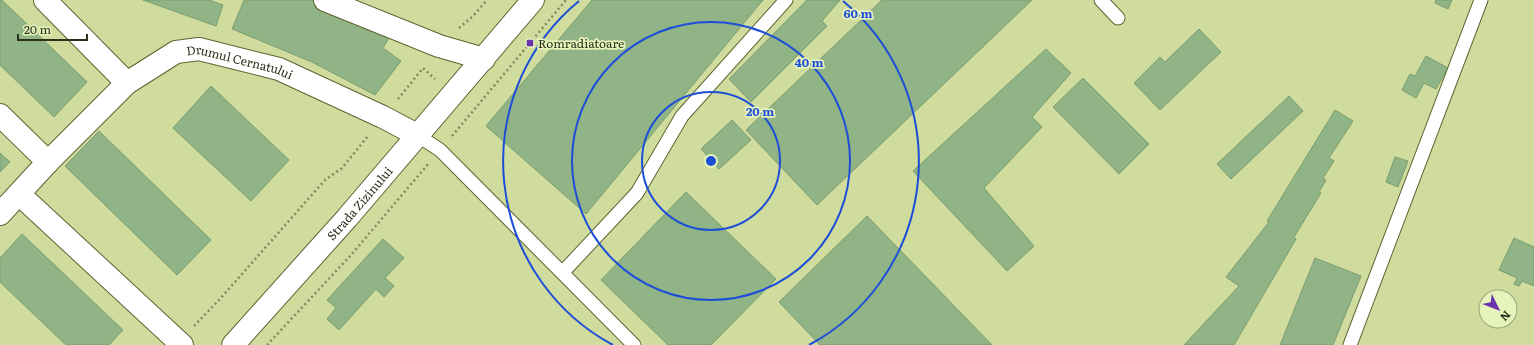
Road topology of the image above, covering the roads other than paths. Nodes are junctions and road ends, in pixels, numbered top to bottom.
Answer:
1 (44, 0) edge
2 (325, 0) edge
3 (533, 0) edge
4 (786, 0) edge
5 (1101, 0) edge
6 (1481, 0) edge
7 (1118, 18) dead end
8 (484, 59) junction
9 (127, 83) junction
10 (0, 115) edge
11 (417, 135) junction
12 (48, 162) junction
13 (19, 194) junction
14 (0, 214) edge
15 (563, 272) junction
16 (180, 343) edge
17 (233, 345) edge
18 (634, 345) edge
19 (1350, 345) edge

1 - 9 street
2 - 8 street
3 - 8 street, Strada Zizinului
4 - 15 lane
5 - 7 lane
6 - 19 lane
8 - 11 street, Strada Zizinului
9 - 11 street, Drumul Cernatului
9 - 12 street, Drumul Cernatului
10 - 12 street
11 - 15 lane
11 - 17 street, Strada Zizinului
12 - 13 street, Drumul Cernatului
13 - 14 street, Drumul Cernatului
13 - 16 street
15 - 18 lane

